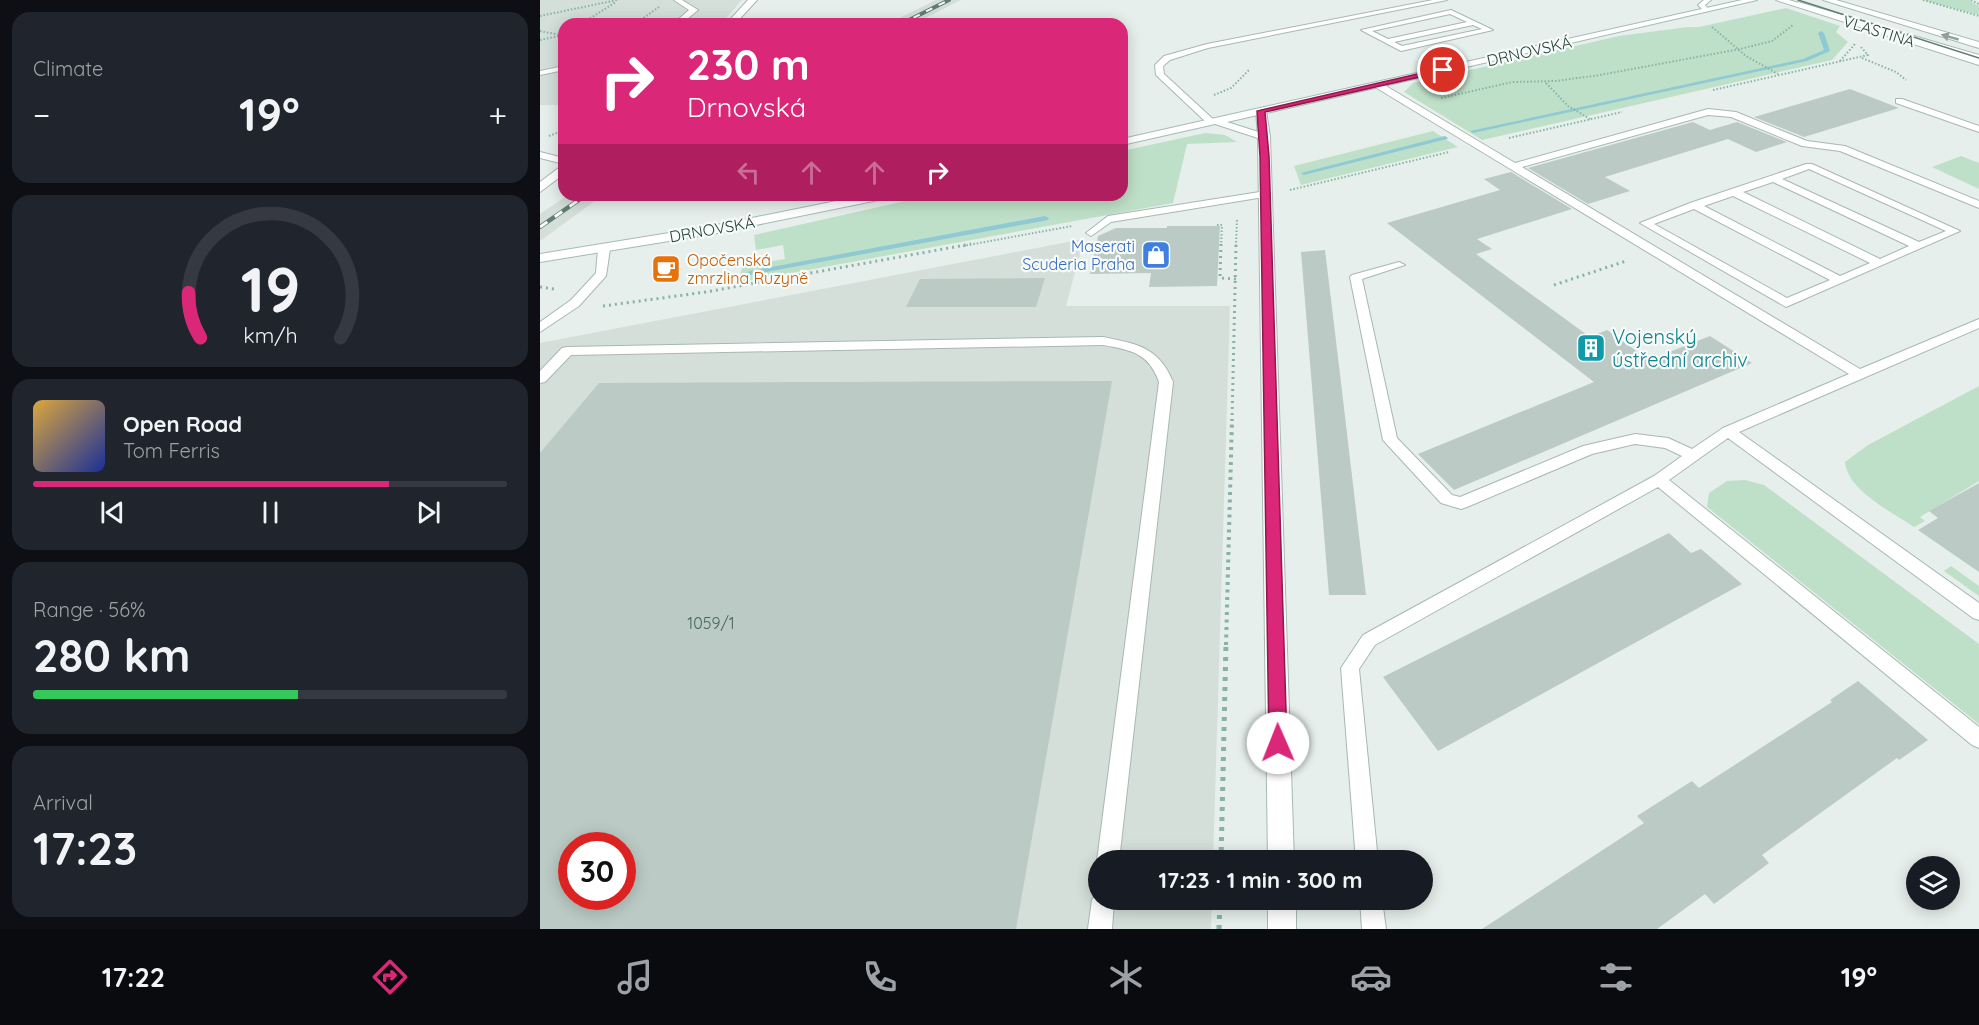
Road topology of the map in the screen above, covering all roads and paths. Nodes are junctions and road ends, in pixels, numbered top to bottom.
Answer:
1 (618, 0) edge
2 (677, 0) edge
3 (753, 0) edge
4 (1444, 0) edge
5 (1708, 0) edge
6 (1753, 0) edge
7 (1783, 0) edge
8 (1827, 0) edge
9 (1923, 0) edge
10 (1971, 0) edge
11 (666, 2) dead end
12 (1979, 4) edge
13 (1705, 10) junction
14 (540, 16) edge
15 (1979, 16) edge
16 (590, 18) edge
17 (643, 18) edge
18 (684, 18) edge
19 (736, 18) edge
20 (1473, 23) junction
21 (1706, 24) dead end
22 (1797, 24) dead end
23 (540, 30) edge
24 (1619, 31) junction
25 (558, 34) edge
26 (558, 36) edge
27 (1851, 37) dead end
28 (540, 40) edge
29 (1387, 41) junction
30 (1857, 42) junction
31 (1977, 45) edge
32 (1735, 49) junction
33 (1979, 60) edge
34 (1840, 61) junction
35 (558, 69) edge
36 (1249, 70) dead end
37 (540, 73) edge
38 (1779, 74) junction
39 (1520, 81) dead end
40 (1513, 82) junction
41 (1546, 83) junction
42 (1378, 85) junction
43 (1712, 90) dead end
44 (1899, 100) dead end
45 (1191, 103) junction
46 (1411, 105) junction
47 (1261, 111) junction
48 (1624, 111) dead end
49 (1591, 119) junction
50 (1211, 122) junction
51 (1979, 129) edge
52 (1264, 137) junction
53 (1128, 141) edge
54 (1478, 145) junction
55 (540, 155) edge
56 (558, 160) edge
57 (1513, 167) junction
58 (558, 173) edge
59 (1773, 178) junction
60 (540, 188) edge
61 (1734, 192) junction
62 (1266, 194) junction
63 (1244, 198) junction
64 (854, 201) edge
65 (1212, 203) junction
66 (1979, 205) edge
67 (1694, 206) junction
68 (1108, 219) junction
69 (1091, 233) dead end
70 (1917, 246) junction
71 (604, 249) junction
72 (540, 258) edge
73 (1627, 260) dead end
74 (1879, 263) junction
75 (1399, 264) dead end
76 (1236, 279) junction
77 (1839, 280) junction
78 (1554, 285) dead end
79 (1766, 291) junction
80 (1738, 302) junction
81 (575, 303) junction
82 (1979, 323) edge
83 (540, 328) edge
84 (1859, 374) junction
85 (540, 380) edge
86 (1728, 430) junction
87 (1693, 456) junction
88 (1659, 480) junction
89 (1979, 613) edge
90 (1979, 739) edge
91 (1109, 850) edge
92 (1221, 850) edge
93 (1281, 850) edge
94 (1366, 850) edge
95 (1102, 910) edge
96 (1220, 910) edge
97 (1282, 910) edge
98 (1372, 910) edge
99 (1100, 929) edge
100 (1219, 929) edge
101 (1282, 929) edge
102 (1374, 929) edge

1 - 14 path
1 - 16 path
2 - 18 lane
3 - 19 main road
4 - 45 lane
5 - 13 lane
6 - 13 main road, DRNOVSKÁ
7 - 24 main road, DRNOVSKÁ
7 - 33 main road, VLASTINA
31 -> 8 main road, VLASTINA
9 - 15 path
10 - 12 path
11 - 17 path
13 - 24 main road, DRNOVSKÁ
20 - 29 lane
20 - 29 lane
20 - 29 lane
21 - 32 path
22 - 32 path
23 - 25 path
24 - 42 main road, DRNOVSKÁ
26 - 28 path
27 - 30 path
30 - 34 path
30 - 34 path
32 - 38 path
32 - 41 path
34 - 38 path
35 - 37 lane
36 - 45 path
38 - 43 path
39 - 40 path
40 - 41 path
40 - 46 path
41 - 49 path
42 - 46 lane
42 - 47 main road, DRNOVSKÁ
44 - 51 lane
45 - 50 lane
46 - 54 lane
47 - 50 main road, DRNOVSKÁ
47 - 52 main road
48 - 49 path
49 - 54 path
50 - 52 main road
50 - 53 main road, DRNOVSKÁ
52 - 62 main road
54 - 57 lane
54 - 62 path
55 - 56 main road
57 - 66 lane
57 - 80 lane
58 - 60 main road
59 - 61 lane
59 - 70 lane
59 - 70 lane
61 - 67 lane
61 - 74 lane
62 - 63 lane
62 - 93 main road
63 - 65 lane
63 - 76 path
64 - 71 main road, DRNOVSKÁ
65 - 68 lane
65 - 76 path
67 - 77 lane
67 - 79 lane
68 - 69 lane
68 - 81 path
70 - 74 lane
71 - 72 main road, DRNOVSKÁ
71 - 81 lane
73 - 78 path
74 - 77 lane
75 - 87 lane
76 - 92 path
77 - 79 lane
79 - 80 lane
80 - 84 lane
81 - 83 lane
82 - 84 lane
84 - 86 lane
85 - 91 lane
86 - 87 lane
86 - 89 lane
87 - 88 lane
88 - 90 lane
88 - 94 lane
95 - 99 lane
96 - 100 path
97 - 101 main road
98 - 102 lane

